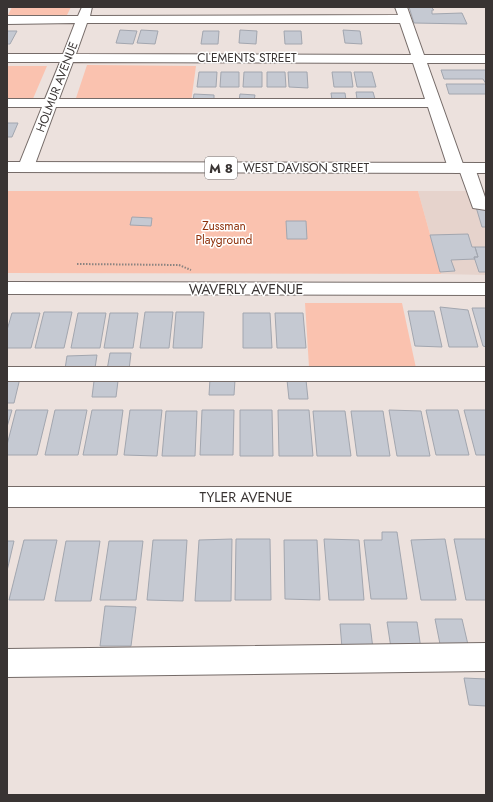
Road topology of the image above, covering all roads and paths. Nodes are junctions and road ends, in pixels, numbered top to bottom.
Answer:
1 (85, 13) edge
2 (403, 13) edge
3 (7, 20) edge
4 (7, 58) edge
5 (68, 58) junction
6 (418, 58) junction
7 (486, 58) edge
8 (7, 103) edge
9 (50, 103) junction
10 (433, 104) junction
11 (7, 167) edge
12 (26, 167) junction
13 (462, 168) junction
14 (486, 168) edge
15 (486, 204) edge
16 (77, 264) dead end
17 (7, 288) edge
18 (190, 289) junction
19 (486, 289) edge
20 (7, 374) edge
21 (486, 374) edge
22 (7, 497) edge
23 (486, 497) edge
24 (486, 657) edge
25 (7, 663) edge

1 - 2 main road
1 - 3 main road
1 - 5 main road, HOLMUR AVENUE
2 - 6 main road
4 - 5 main road, CLEMENTS STREET
5 - 6 main road, CLEMENTS STREET
5 - 9 main road, HOLMUR AVENUE
6 - 7 main road, CLEMENTS STREET
6 - 10 main road
8 - 9 main road
9 - 10 main road
9 - 12 main road, HOLMUR AVENUE
10 - 13 main road
11 - 12 main road, WEST DAVISON STREET / M 8
12 - 13 main road, WEST DAVISON STREET / M 8
13 - 14 main road, WEST DAVISON STREET / M 8
13 - 15 main road
16 - 18 path
17 - 18 main road, WAVERLY AVENUE
18 - 19 main road, WAVERLY AVENUE
20 - 21 main road
22 - 23 main road, TYLER AVENUE
24 - 25 main road

